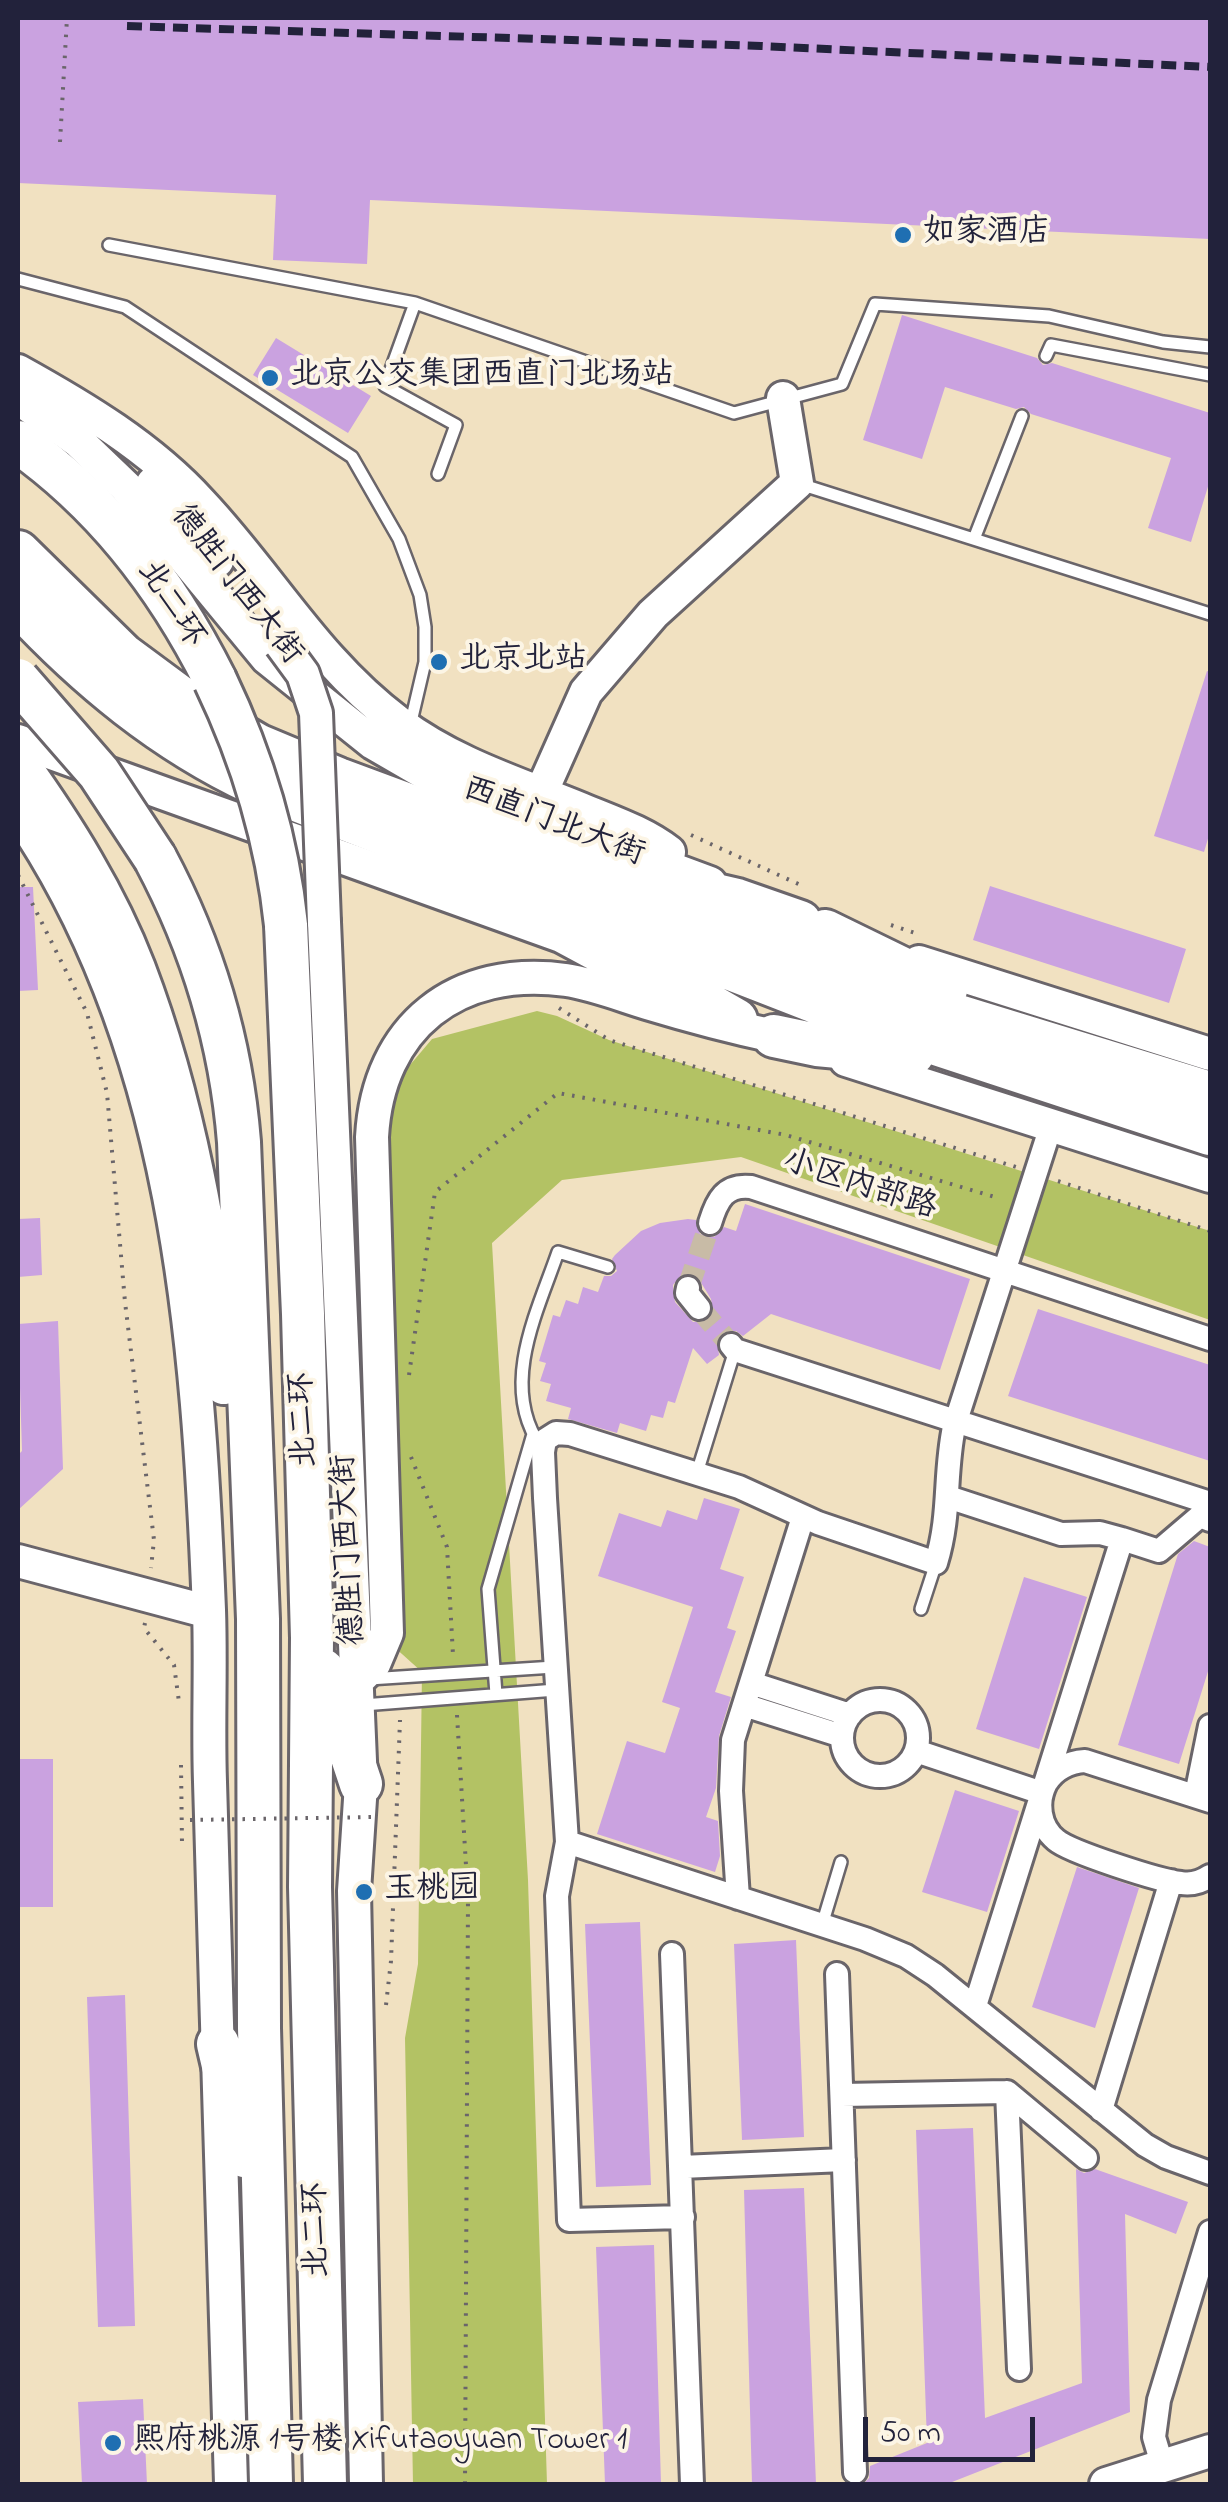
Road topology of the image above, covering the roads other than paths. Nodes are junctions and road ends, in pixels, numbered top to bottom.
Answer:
1 (108, 245) dead end
2 (18, 279) edge
3 (415, 303) junction
4 (1210, 347) edge
5 (1046, 356) dead end
6 (18, 371) edge
7 (1210, 375) edge
8 (18, 398) edge
9 (783, 398) junction
10 (72, 404) junction
11 (1022, 416) dead end
12 (18, 442) edge
13 (438, 474) dead end
14 (797, 483) junction
15 (974, 539) junction
16 (18, 552) edge
17 (18, 604) edge
18 (1210, 614) edge
19 (18, 680) edge
20 (408, 730) junction
21 (18, 741) edge
22 (18, 765) edge
23 (541, 793) junction
24 (18, 813) edge
25 (713, 884) junction
26 (574, 887) junction
27 (812, 914) junction
28 (305, 923) junction
29 (755, 1028) junction
30 (1059, 1044) junction
31 (1210, 1054) edge
32 (1009, 1069) junction
33 (1210, 1093) edge
34 (1051, 1126) junction
35 (1210, 1134) edge
36 (1210, 1176) edge
37 (710, 1223) tunnel mouth
38 (608, 1267) dead end
39 (1005, 1270) junction
40 (1210, 1339) edge
41 (733, 1348) joint
42 (956, 1420) junction
43 (528, 1421) junction
44 (533, 1434) junction
45 (572, 1434) junction
46 (543, 1457) junction
47 (696, 1473) junction
48 (948, 1497) junction
49 (1210, 1503) edge
50 (803, 1517) junction
51 (1210, 1520) edge
52 (1122, 1539) junction
53 (18, 1561) edge
54 (936, 1564) junction
55 (921, 1609) dead end
56 (209, 1612) junction
57 (258, 1619) junction
58 (312, 1638) junction
59 (494, 1669) junction
60 (555, 1678) junction
61 (358, 1693) junction
62 (496, 1694) junction
63 (747, 1694) junction
64 (846, 1726) junction
65 (1210, 1726) edge
66 (916, 1751) junction
67 (1042, 1793) junction
68 (1204, 1798) edge
69 (367, 1800) junction
70 (568, 1842) junction
71 (841, 1862) dead end
72 (1210, 1876) edge
73 (1171, 1881) junction
74 (738, 1898) junction
75 (822, 1925) junction
76 (672, 1954) dead end
77 (837, 1974) dead end
78 (975, 2006) junction
79 (218, 2044) junction
80 (1007, 2092) junction
81 (842, 2096) junction
82 (1101, 2110) junction
83 (1086, 2158) dead end
84 (844, 2160) junction
85 (682, 2167) junction
86 (1210, 2173) edge
87 (683, 2217) junction
88 (1210, 2232) edge
89 (266, 2254) junction
90 (1020, 2369) dead end
91 (1210, 2450) edge
92 (1162, 2464) junction
93 (855, 2472) dead end
94 (270, 2477) edge
95 (231, 2484) edge
96 (325, 2484) edge
97 (366, 2484) edge
98 (692, 2484) edge
99 (1106, 2484) edge

1 - 3 lane
2 - 20 lane
3 - 9 lane
3 - 13 lane
4 - 9 lane
5 - 7 lane
6 - 10 street
8 - 25 street, 西直门北大街
9 - 14 street
10 - 20 street
10 - 28 street, 德胜门西大街, bridge
11 - 15 lane
12 - 28 highway, 北二环, bridge
14 - 15 lane
14 - 23 street
15 - 18 lane
16 - 26 highway, 西直门北大街
17 - 26 highway, 西直门北大街
19 - 57 highway, 北二环, bridge
20 - 23 street
21 - 29 street
22 - 57 highway
23 - 25 street
24 - 56 street
25 - 27 street, 西直门北大街
26 - 27 highway
26 - 29 highway
26 - 30 highway, 西直门北大街
26 - 32 highway, 西直门北大街
27 - 30 highway
27 - 31 street, 西直门北大街
28 - 58 highway, 北二环
28 - 61 street, 德胜门西大街
29 - 32 highway
29 - 34 street
29 - 61 street
30 - 33 highway, 西直门北大街
32 - 35 highway, 西直门北大街
34 - 36 street
34 - 39 street
37 - 39 street, 小区内部路
38 - 43 lane
39 - 40 street, 小区内部路
39 - 42 street
41 - 42 street
41 - 47 lane
42 - 48 street
42 - 49 street
43 - 44 lane
43 - 45 lane
44 - 46 lane
44 - 59 lane
45 - 46 street
45 - 47 street
46 - 60 street
47 - 50 street
48 - 52 street
48 - 54 street
50 - 54 street
50 - 63 street
51 - 52 street
52 - 67 street
53 - 56 street
54 - 55 lane
56 - 79 street
57 - 89 highway, 北二环
58 - 69 highway
58 - 96 highway, 北二环
59 - 60 lane
59 - 61 lane
59 - 62 lane
60 - 62 lane
60 - 70 street
61 - 62 lane
61 - 69 street, 德胜门西大街
63 - 64 street
63 - 74 street
64 - 66 street
64 - 66 street
65 - 68 street
66 - 67 street
67 - 68 street
67 - 73 street
67 - 78 street
69 - 97 street, 德胜门西大街
70 - 74 street
70 - 87 street
71 - 75 lane
72 - 73 street
73 - 82 street
74 - 75 street
75 - 78 street
76 - 85 street
77 - 81 street
78 - 82 street
79 - 89 highway
79 - 95 street
80 - 81 street
80 - 83 street
80 - 90 street
81 - 84 street
82 - 86 street
84 - 85 street
84 - 93 street
85 - 87 street
87 - 98 street
88 - 92 street
89 - 94 highway, 北二环
91 - 92 street
92 - 99 street

